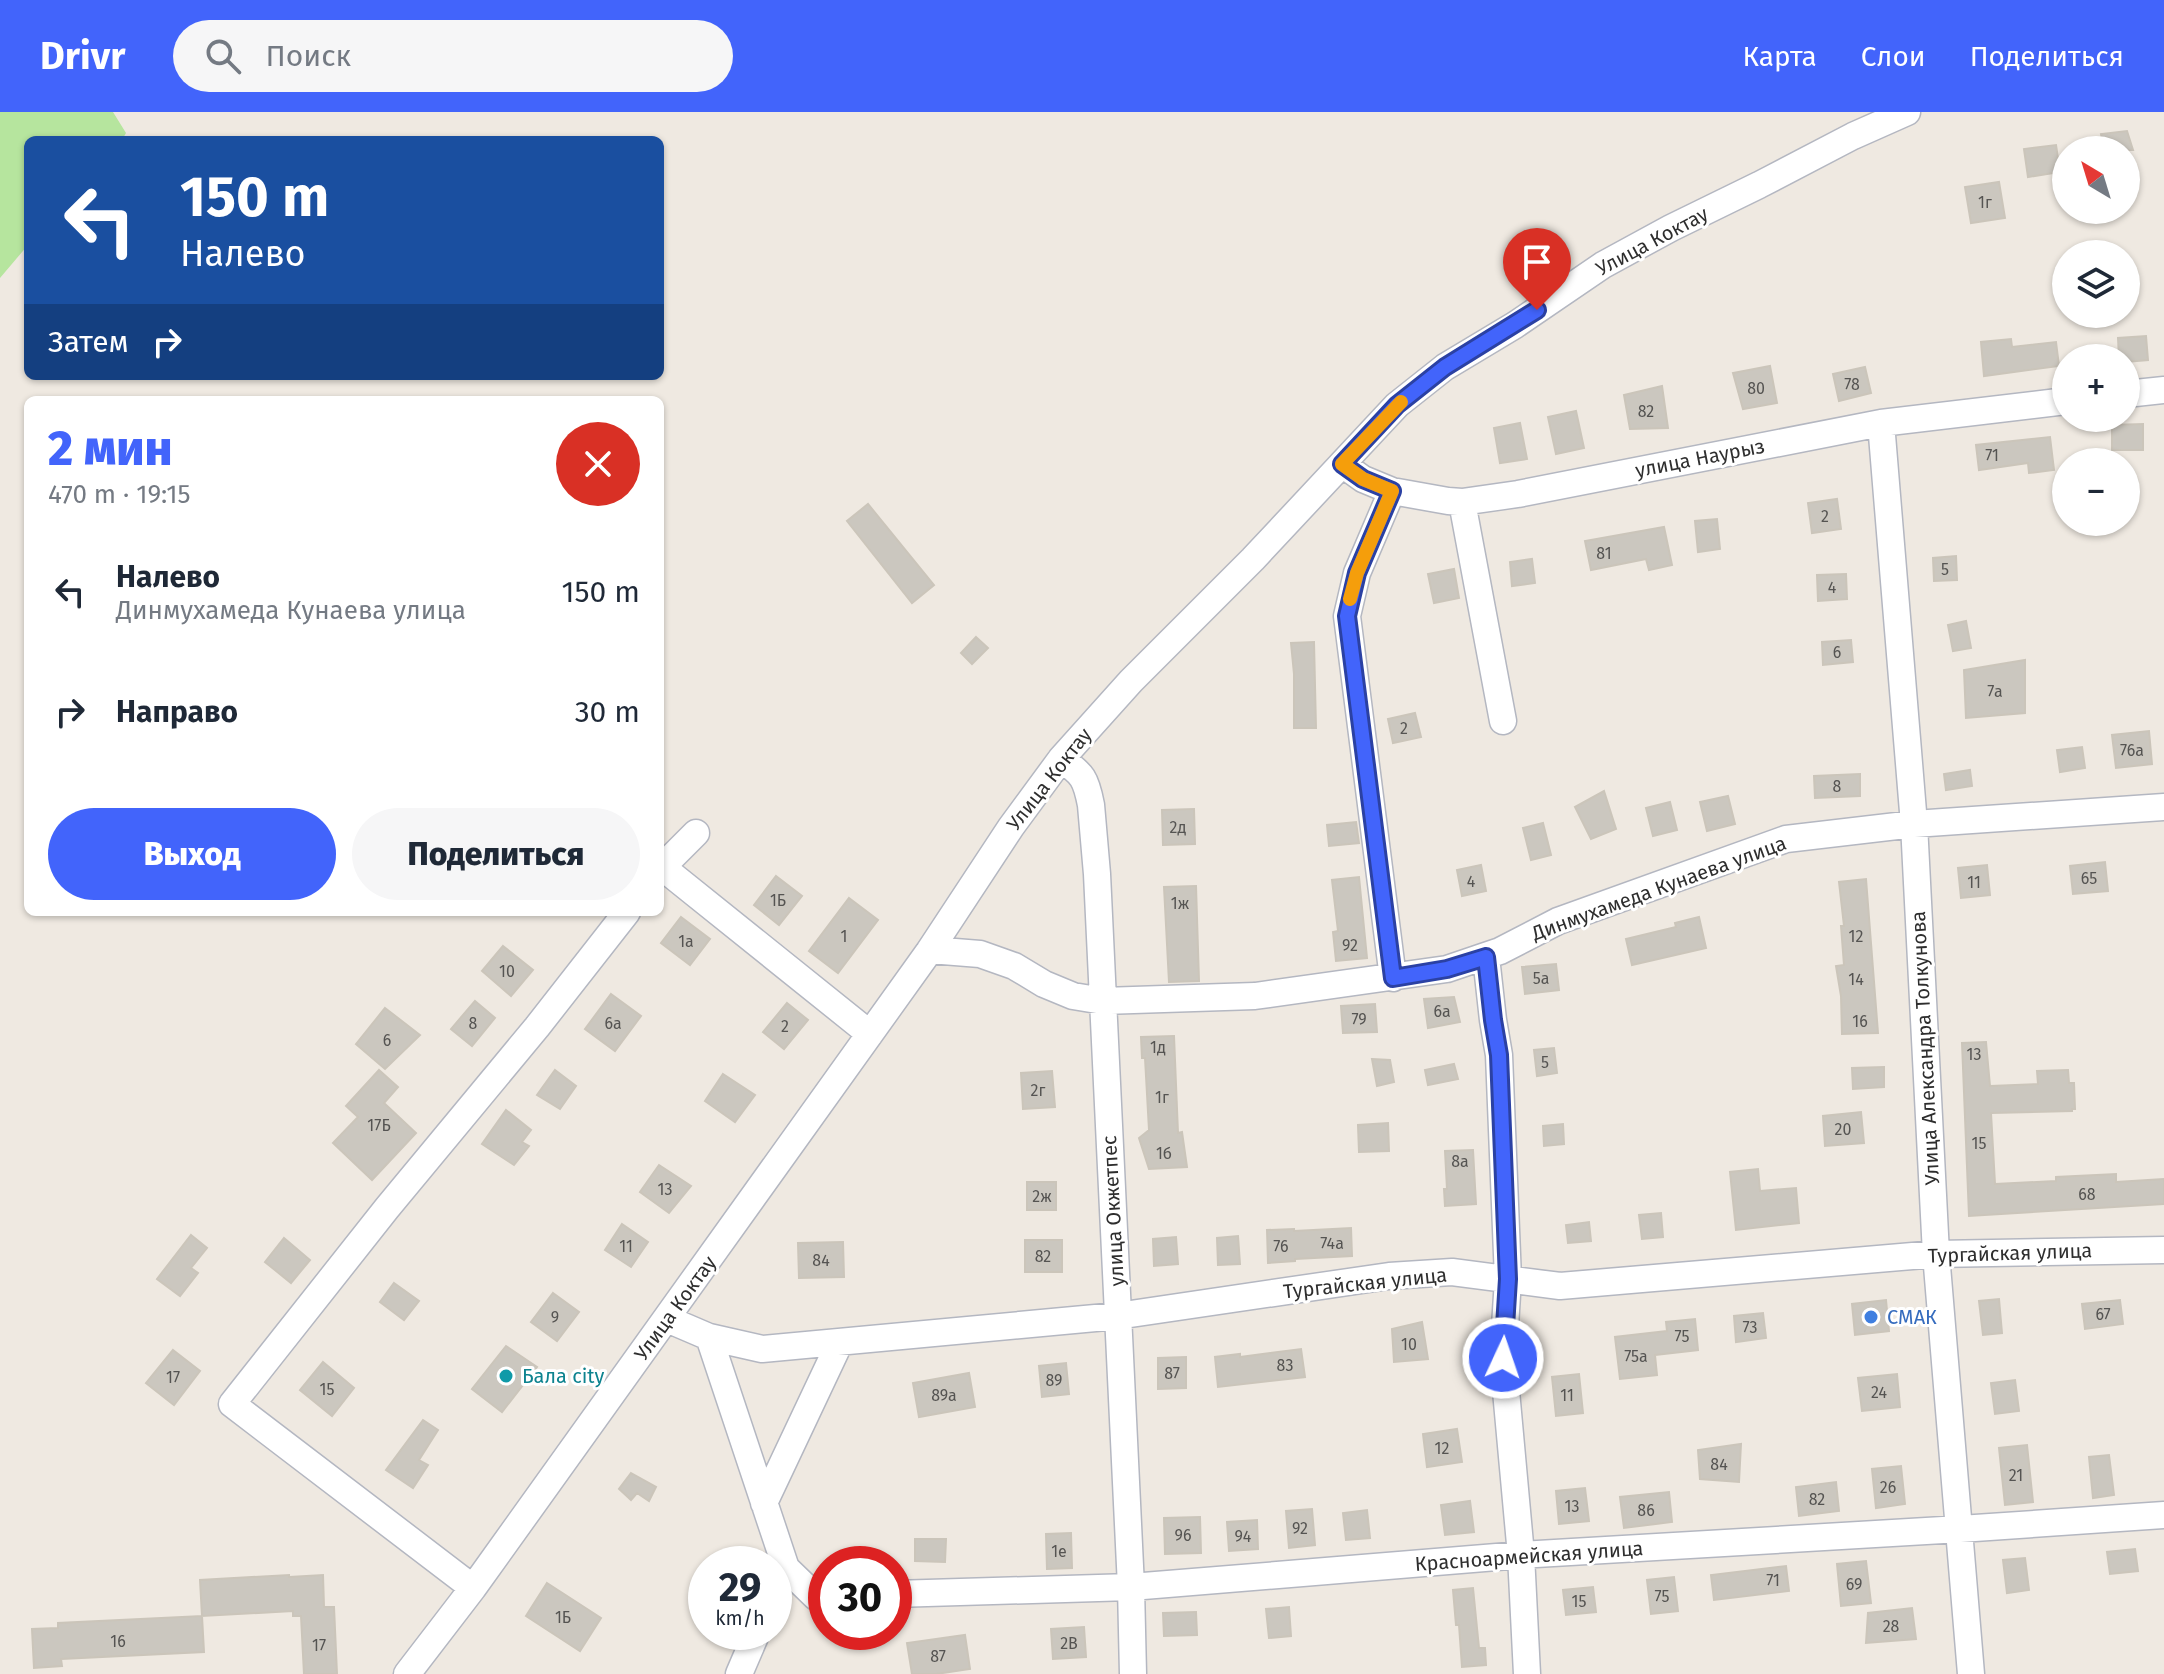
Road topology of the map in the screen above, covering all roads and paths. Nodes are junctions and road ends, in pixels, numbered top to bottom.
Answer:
1 (1907, 112) edge
2 (2164, 390) edge
3 (2140, 393) edge
4 (2052, 403) edge
5 (1881, 423) junction
6 (1342, 464) junction
7 (1392, 491) junction
8 (1462, 502) junction
9 (1503, 721) dead end
10 (1061, 759) junction
11 (2164, 807) edge
12 (1914, 824) junction
13 (696, 833) dead end
14 (664, 865) edge
15 (664, 870) edge
16 (624, 916) edge
17 (930, 950) junction
18 (1486, 957) junction
19 (1393, 978) junction
20 (1103, 1001) junction
21 (870, 1034) junction
22 (2164, 1250) edge
23 (1936, 1254) junction
24 (1508, 1279) junction
25 (1117, 1316) junction
26 (667, 1319) junction
27 (709, 1337) junction
28 (840, 1342) junction
29 (764, 1503) junction
30 (2164, 1515) edge
31 (1960, 1529) junction
32 (779, 1546) edge
33 (1521, 1555) junction
34 (792, 1574) edge
35 (1131, 1587) junction
36 (473, 1588) junction
37 (808, 1589) edge
38 (912, 1593) edge
39 (749, 1650) edge
40 (407, 1674) edge
41 (739, 1674) edge
42 (1133, 1674) edge
43 (1527, 1674) edge
44 (1971, 1674) edge

1 - 6 street, Улица Коктау
2 - 3 street
4 - 5 street, улица Наурыз
5 - 8 street, улица Наурыз
5 - 12 street, Улица Александра Толкунова
6 - 7 street, улица Наурыз
6 - 10 street, Улица Коктау
7 - 8 street, улица Наурыз
7 - 19 street
8 - 9 street
10 - 17 street, Улица Коктау
10 - 20 street, улица Окжетпес
11 - 12 street, Динмухамеда Кунаева улица
12 - 18 street, Динмухамеда Кунаева улица
12 - 23 street, Улица Александра Толкунова
13 - 14 street
15 - 21 street
16 - 36 street
17 - 20 street, Динмухамеда Кунаева улица
17 - 21 street, Улица Коктау
18 - 19 street, Динмухамеда Кунаева улица
18 - 24 street
19 - 20 street, Динмухамеда Кунаева улица
20 - 25 street, улица Окжетпес
21 - 26 street, Улица Коктау
22 - 23 street, Тургайская улица
23 - 24 street, Тургайская улица
23 - 31 street, Улица Александра Толкунова
24 - 25 street, Тургайская улица
24 - 33 street
25 - 28 street, Тургайская улица
25 - 35 street, улица Окжетпес
26 - 27 street, Тургайская улица
26 - 36 street, Улица Коктау
27 - 28 street, Тургайская улица
27 - 29 street
28 - 29 street
29 - 32 street
30 - 31 street, Красноармейская улица
31 - 33 street, Красноармейская улица
31 - 44 street, Улица Александра Толкунова
33 - 35 street, Красноармейская улица
33 - 43 street
34 - 37 street
35 - 38 street, Красноармейская улица
35 - 42 street, улица Окжетпес
36 - 40 street, Улица Коктау
39 - 41 street

